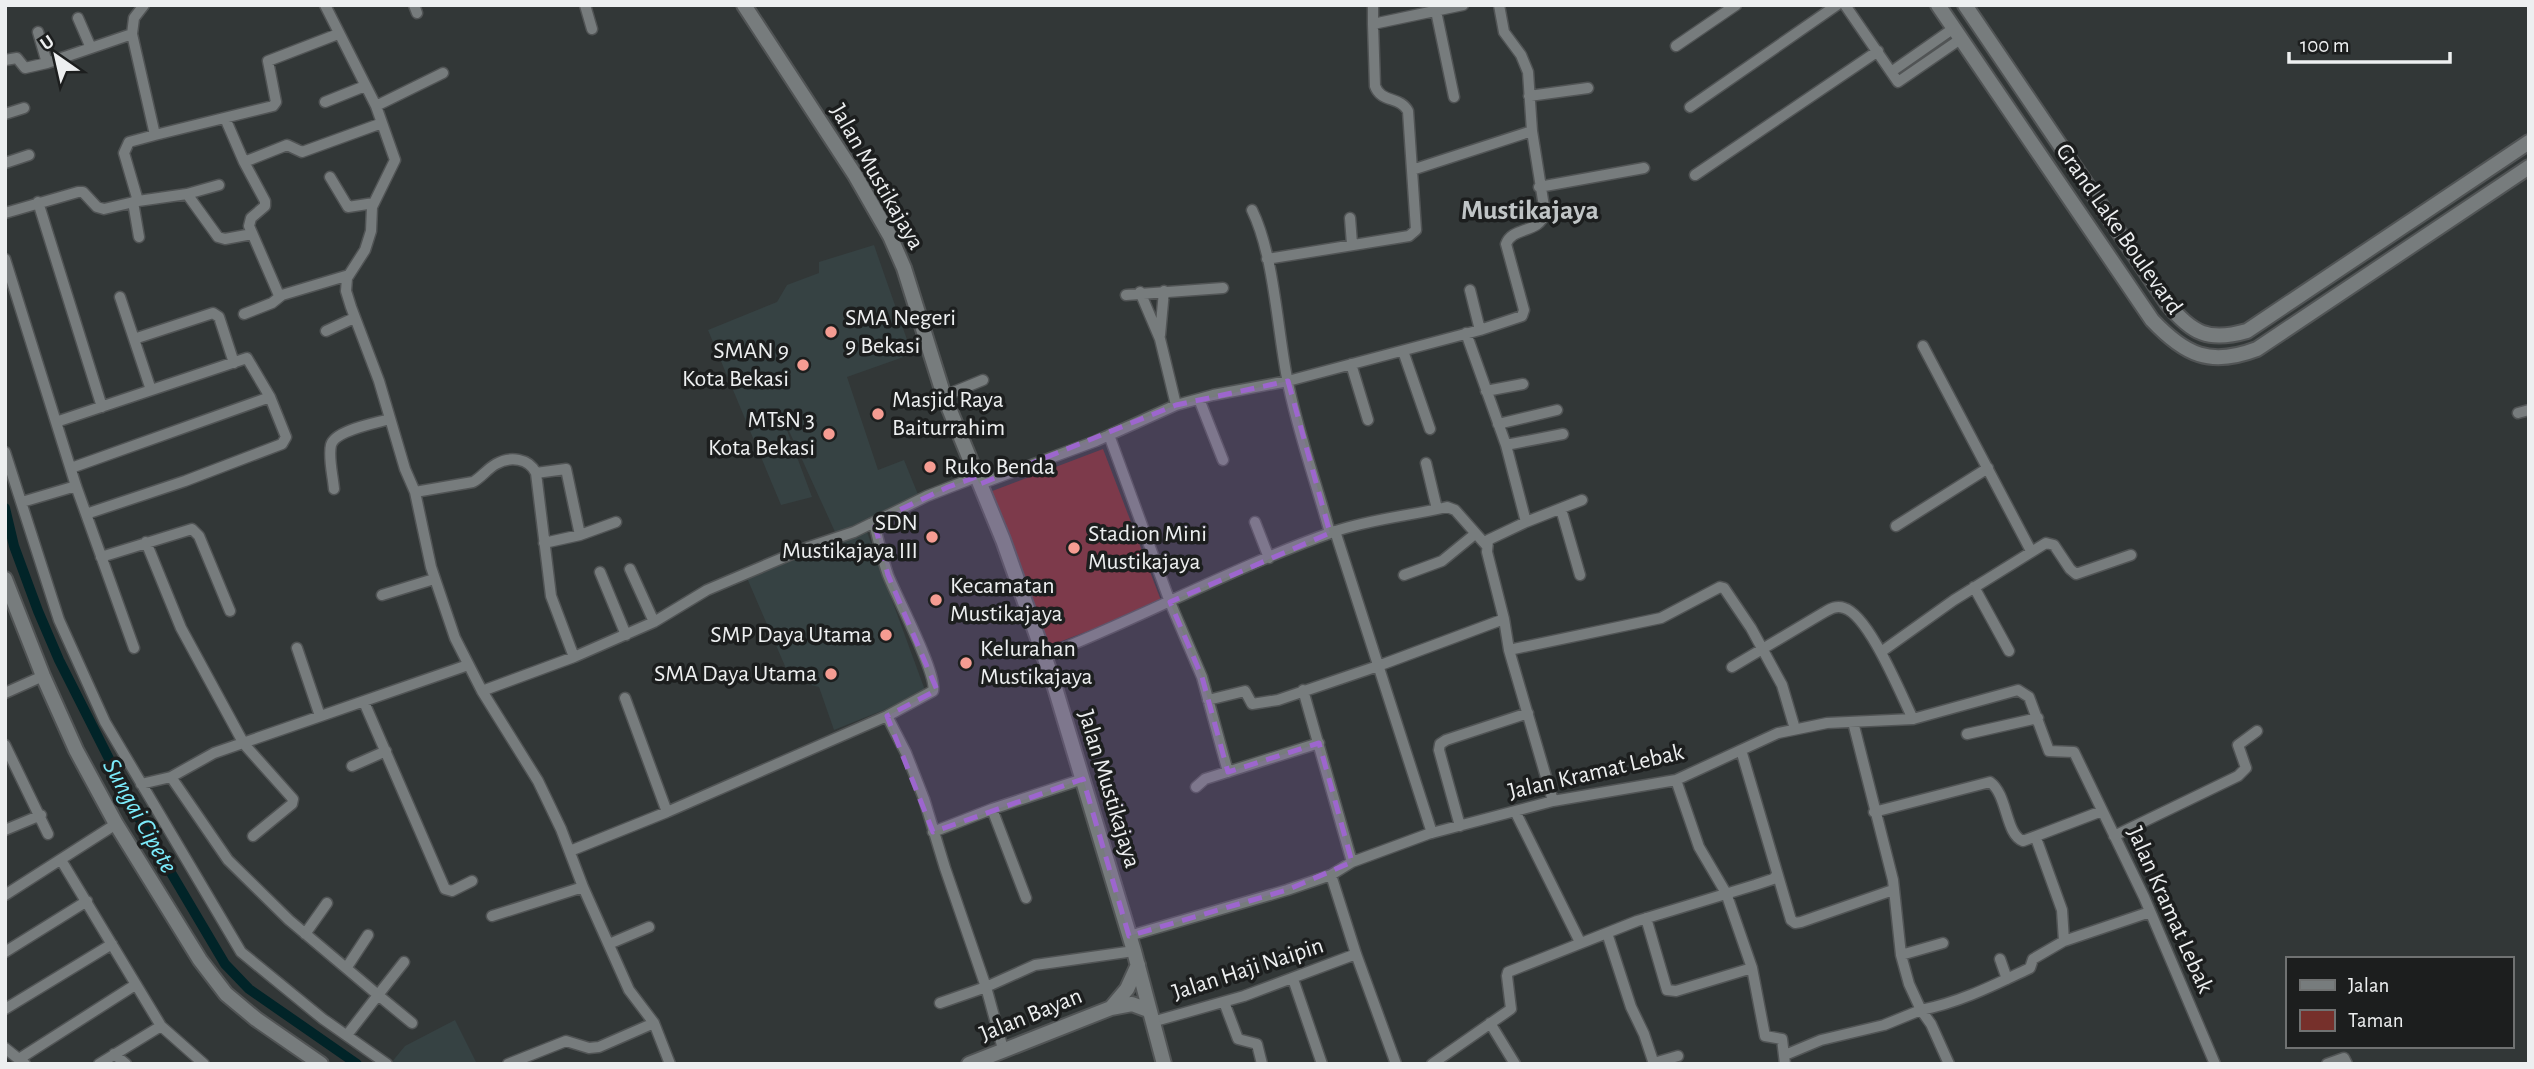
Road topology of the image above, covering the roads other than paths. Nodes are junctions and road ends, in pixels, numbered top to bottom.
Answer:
1 (144, 5) edge
2 (325, 5) edge
3 (585, 5) edge
4 (744, 5) edge
5 (1373, 5) edge
6 (1463, 5) edge
7 (1499, 5) edge
8 (1735, 5) edge
9 (1837, 5) edge
10 (1845, 5) edge
11 (1938, 5) edge
12 (1965, 5) edge
13 (133, 9) edge
14 (1436, 11) junction
15 (78, 18) dead end
16 (1373, 24) junction
17 (592, 29) dead end
18 (38, 32) dead end
19 (1958, 33) junction
20 (132, 34) junction
21 (338, 34) junction
22 (1676, 46) dead end
23 (91, 48) junction
24 (1878, 51) junction
25 (5, 60) edge
26 (47, 63) junction
27 (1891, 72) junction
28 (443, 73) dead end
29 (365, 86) junction
30 (1588, 88) dead end
31 (1530, 96) junction
32 (1454, 97) dead end
33 (324, 102) dead end
34 (376, 106) junction
35 (1690, 107) dead end
36 (24, 108) dead end
37 (5, 114) edge
38 (225, 117) junction
39 (382, 123) junction
40 (1532, 131) junction
41 (155, 135) junction
42 (2529, 142) edge
43 (29, 155) dead end
44 (244, 162) junction
45 (5, 163) edge
46 (2529, 167) edge
47 (1644, 168) dead end
48 (1412, 170) junction
49 (1695, 175) dead end
50 (330, 177) dead end
51 (219, 185) dead end
52 (1539, 187) junction
53 (187, 194) junction
54 (38, 202) junction
55 (135, 202) junction
56 (374, 203) junction
57 (1252, 210) dead end
58 (5, 213) edge
59 (1350, 218) dead end
60 (2111, 221) junction
61 (252, 234) junction
62 (2092, 234) junction
63 (2390, 235) junction
64 (139, 237) dead end
65 (1352, 244) junction
66 (2401, 252) junction
67 (5, 259) edge
68 (1267, 259) junction
69 (349, 275) junction
70 (1223, 288) dead end
71 (1470, 290) dead end
72 (1164, 291) junction
73 (1140, 292) junction
74 (282, 295) junction
75 (1126, 295) dead end
76 (120, 297) dead end
77 (244, 314) dead end
78 (354, 318) junction
79 (1480, 330) junction
80 (326, 331) dead end
81 (1466, 333) junction
82 (134, 339) junction
83 (1160, 339) junction
84 (1923, 346) dead end
85 (1403, 351) junction
86 (234, 363) junction
87 (1351, 364) junction
88 (983, 380) dead end
89 (1288, 381) junction
90 (1523, 383) dead end
91 (151, 390) junction
92 (1486, 391) junction
93 (944, 396) junction
94 (270, 397) junction
95 (1199, 399) junction
96 (1176, 405) junction
97 (102, 407) junction
98 (1557, 410) dead end
99 (390, 419) junction
100 (1368, 420) dead end
101 (56, 422) junction
102 (1498, 424) junction
103 (1430, 429) dead end
104 (1563, 434) dead end
105 (1109, 435) junction
106 (1506, 444) junction
107 (5, 452) edge
108 (1223, 460) dead end
109 (1426, 463) dead end
110 (71, 468) junction
111 (1988, 468) junction
112 (536, 473) junction
113 (978, 481) junction
114 (76, 486) junction
115 (334, 489) dead end
116 (415, 492) junction
117 (1583, 500) dead end
118 (22, 502) junction
119 (1437, 509) junction
120 (1561, 509) junction
121 (86, 513) junction
122 (615, 522) dead end
123 (874, 522) junction
124 (1255, 522) dead end
125 (1526, 522) junction
126 (1896, 526) dead end
127 (1333, 532) junction
128 (1475, 534) junction
129 (580, 535) junction
130 (146, 542) junction
131 (544, 543) junction
132 (1486, 545) junction
133 (2031, 551) junction
134 (2132, 555) dead end
135 (101, 557) junction
136 (1269, 558) junction
137 (630, 569) dead end
138 (600, 572) dead end
139 (1404, 575) dead end
140 (1580, 575) dead end
141 (5, 579) edge
142 (434, 579) junction
143 (1974, 587) junction
144 (382, 595) dead end
145 (1170, 602) junction
146 (230, 611) dead end
147 (1504, 619) junction
148 (654, 622) junction
149 (626, 635) junction
150 (1761, 647) junction
151 (134, 648) dead end
152 (297, 648) dead end
153 (1509, 650) junction
154 (2009, 651) dead end
155 (1881, 652) junction
156 (1044, 656) junction
157 (574, 657) junction
158 (468, 664) junction
159 (1378, 666) junction
160 (1732, 667) dead end
161 (43, 676) junction
162 (1303, 690) junction
163 (482, 691) junction
164 (5, 693) edge
165 (625, 698) dead end
166 (1208, 700) junction
167 (364, 702) junction
168 (1528, 713) junction
169 (320, 716) junction
170 (887, 716) junction
171 (2038, 718) junction
172 (1913, 719) junction
173 (1853, 722) junction
174 (1795, 729) junction
175 (2257, 731) dead end
176 (1967, 734) dead end
177 (1319, 743) junction
178 (244, 744) junction
179 (5, 745) edge
180 (1741, 750) junction
181 (386, 751) junction
182 (352, 766) dead end
183 (18, 772) junction
184 (1228, 772) junction
185 (5, 775) edge
186 (171, 777) junction
187 (1083, 779) junction
188 (1676, 780) junction
189 (141, 784) junction
190 (1196, 787) dead end
191 (1553, 801) junction
192 (992, 809) junction
193 (1515, 811) junction
194 (2102, 811) junction
195 (667, 812) junction
196 (1874, 812) junction
197 (41, 816) junction
198 (116, 824) junction
199 (1460, 825) junction
200 (5, 830) edge
201 (933, 831) junction
202 (1432, 833) junction
203 (48, 834) dead end
204 (253, 835) dead end
205 (2114, 836) junction
206 (2036, 838) junction
207 (570, 851) junction
208 (61, 860) junction
209 (1352, 862) junction
210 (1331, 875) junction
211 (1777, 875) junction
212 (472, 881) dead end
213 (583, 887) junction
214 (1893, 890) junction
215 (1726, 893) junction
216 (5, 895) edge
217 (1026, 898) dead end
218 (87, 901) junction
219 (327, 903) dead end
220 (2151, 912) junction
221 (492, 916) dead end
222 (1646, 918) junction
223 (649, 926) dead end
224 (1607, 933) junction
225 (304, 934) junction
226 (368, 935) dead end
227 (1129, 936) junction
228 (2064, 941) junction
229 (1580, 942) junction
230 (1943, 943) dead end
231 (112, 944) junction
232 (609, 944) junction
233 (5, 952) edge
234 (1356, 954) junction
235 (1901, 955) junction
236 (1136, 958) junction
237 (2000, 959) dead end
238 (404, 962) dead end
239 (347, 967) junction
240 (1752, 968) junction
241 (1293, 979) junction
242 (2007, 979) junction
243 (135, 985) junction
244 (986, 986) junction
245 (378, 995) junction
246 (1224, 1002) junction
247 (940, 1003) dead end
248 (1111, 1008) junction
249 (5, 1009) edge
250 (1921, 1010) junction
251 (1150, 1016) junction
252 (412, 1023) dead end
253 (654, 1023) junction
254 (1490, 1023) junction
255 (161, 1027) junction
256 (346, 1035) junction
257 (5, 1048) edge
258 (1003, 1049) junction
259 (114, 1054) junction
260 (1678, 1056) dead end
261 (1785, 1059) edge
262 (22, 1061) edge
263 (99, 1064) edge
264 (126, 1064) edge
265 (204, 1064) edge
266 (321, 1064) edge
267 (387, 1064) edge
268 (508, 1064) edge
269 (670, 1064) edge
270 (969, 1064) edge
271 (1164, 1064) edge
272 (1262, 1064) edge
273 (1322, 1064) edge
274 (1396, 1064) edge
275 (1433, 1064) edge
276 (1515, 1064) edge
277 (1654, 1064) edge
278 (1949, 1064) edge
279 (2215, 1064) edge
280 (2327, 1064) edge
281 (2347, 1064) edge

1 - 13 street
2 - 21 street
3 - 17 street
4 - 93 street, Jalan Mustikajaya
5 - 16 street
6 - 14 street
7 - 31 street
8 - 22 street
9 - 35 street
10 - 24 street
11 - 19 street, Grand Lake Boulevard
12 - 60 street, Grand Lake Boulevard
13 - 20 street
14 - 16 street
14 - 32 street
15 - 23 street
16 - 48 street
18 - 26 street
19 - 27 street
19 - 27 street
19 - 62 street, Grand Lake Boulevard
20 - 23 street
20 - 41 street
21 - 29 street
21 - 38 street
23 - 26 street
24 - 27 street
24 - 49 street
25 - 26 street
28 - 34 street
29 - 33 street
29 - 34 street
30 - 31 street
31 - 40 street
34 - 39 street
36 - 37 street
38 - 41 street
38 - 44 street
39 - 44 street
39 - 56 street
40 - 48 street
40 - 52 street
41 - 55 street
42 - 63 street, Grand Lake Boulevard
43 - 45 street
44 - 61 street
46 - 66 street, Grand Lake Boulevard
47 - 52 street
48 - 65 street
50 - 56 street
51 - 53 street
52 - 79 street
53 - 55 street
53 - 61 street
54 - 55 street
54 - 58 street
54 - 97 street
55 - 64 street
56 - 69 street
57 - 68 street
59 - 65 street
60 - 62 street
60 - 63 street, Grand Lake Boulevard
61 - 74 street
62 - 66 street, Grand Lake Boulevard
63 - 66 street
65 - 68 street
67 - 101 street
68 - 89 street
69 - 74 street
69 - 78 street
70 - 72 street
71 - 79 street
72 - 73 street
72 - 83 street
73 - 75 street
73 - 83 street
74 - 77 street
76 - 82 street
78 - 80 street
78 - 99 street
79 - 81 street
81 - 85 street
81 - 92 street
82 - 86 street
82 - 91 street
83 - 96 street
84 - 111 street
85 - 87 street
85 - 103 street
86 - 91 street
86 - 94 street
87 - 89 street
87 - 100 street
88 - 93 street
89 - 95 street
89 - 127 street
90 - 92 street
91 - 97 street
92 - 102 street
93 - 113 street, Jalan Mustikajaya
94 - 110 street
94 - 121 street
95 - 96 street
95 - 108 street
96 - 105 street
97 - 101 street
98 - 102 street
99 - 115 street
99 - 116 street
101 - 110 street
102 - 106 street
104 - 106 street
105 - 113 street
105 - 145 street
106 - 125 street
107 - 118 street
109 - 119 street
110 - 114 street
111 - 126 street
111 - 133 street
112 - 116 street
112 - 129 street
112 - 131 street
113 - 123 street
113 - 156 street, Jalan Mustikajaya
114 - 118 street
114 - 121 street
116 - 142 street
117 - 120 street
118 - 189 street
119 - 127 street
119 - 128 street
120 - 125 street
120 - 140 street
121 - 135 street
122 - 129 street
123 - 148 street
123 - 170 street
124 - 136 street
125 - 132 street
127 - 136 street
127 - 159 street
128 - 132 street
128 - 139 street
129 - 131 street
130 - 135 street
130 - 146 street
130 - 178 street
131 - 157 street
132 - 147 street
133 - 134 street
133 - 143 street
135 - 151 street
136 - 145 street
137 - 148 street
138 - 149 street
141 - 161 street
142 - 144 street
142 - 158 street
143 - 154 street
143 - 155 street
145 - 156 street
145 - 166 street
147 - 153 street
147 - 159 street
148 - 149 street
149 - 157 street
150 - 153 street
150 - 155 street
150 - 160 street
150 - 174 street
152 - 169 street
153 - 168 street
155 - 172 street
156 - 187 street, Jalan Mustikajaya
157 - 163 street
158 - 163 street
158 - 167 street
159 - 162 street
159 - 202 street
161 - 164 street
161 - 198 street
162 - 166 street
162 - 177 street
163 - 207 street
165 - 195 street
166 - 184 street
167 - 169 street
167 - 181 street
168 - 191 street
168 - 199 street
169 - 178 street
170 - 195 street
170 - 201 street
171 - 172 street, Jalan Kramat Lebak
171 - 176 street
171 - 194 street, Jalan Kramat Lebak
172 - 173 street, Jalan Kramat Lebak
173 - 174 street, Jalan Kramat Lebak
173 - 196 street
174 - 180 street, Jalan Kramat Lebak
175 - 205 street
177 - 184 street
177 - 209 street
178 - 186 street
178 - 204 street
179 - 183 street
180 - 188 street, Jalan Kramat Lebak
180 - 211 street
181 - 182 street
181 - 212 street
183 - 185 street
183 - 197 street
184 - 190 street
186 - 189 street
186 - 225 street
187 - 192 street
187 - 227 street, Jalan Mustikajaya
188 - 191 street, Jalan Kramat Lebak
188 - 215 street
189 - 256 street
191 - 193 street, Jalan Kramat Lebak
192 - 201 street
192 - 217 street
193 - 199 street, Jalan Kramat Lebak
193 - 229 street
194 - 205 street, Jalan Kramat Lebak
194 - 206 street
195 - 207 street
196 - 206 street
196 - 214 street
197 - 200 street
197 - 203 street
198 - 208 street
198 - 266 street
199 - 202 street, Jalan Kramat Lebak
201 - 244 street
202 - 209 street, Jalan Kramat Lebak
205 - 220 street, Jalan Kramat Lebak
206 - 228 street
207 - 213 street
208 - 216 street
208 - 218 street
209 - 210 street, Jalan Kramat Lebak
210 - 227 street, Jalan Kramat Lebak
210 - 234 street
211 - 214 street
211 - 215 street
213 - 221 street
213 - 232 street
214 - 235 street
215 - 222 street
215 - 240 street
218 - 231 street
218 - 233 street
219 - 225 street
220 - 228 street
220 - 279 street, Jalan Kramat Lebak
222 - 224 street
222 - 240 street
223 - 232 street
224 - 229 street
224 - 277 street
225 - 239 street
226 - 239 street
227 - 236 street, Jalan Mustikajaya
228 - 242 street
229 - 254 street
230 - 235 street
231 - 243 street
231 - 249 street
232 - 253 street
234 - 241 street, Jalan Haji Naipin
234 - 274 street
235 - 250 street
236 - 244 street
236 - 248 street, Jalan Bayan
236 - 251 street, Jalan Mustikajaya
237 - 242 street
238 - 245 street
239 - 245 street
240 - 261 street
241 - 246 street, Jalan Haji Naipin
241 - 273 street
242 - 250 street
243 - 255 street
243 - 262 street
244 - 247 street
244 - 258 street
245 - 252 street
245 - 256 street
246 - 251 street, Jalan Haji Naipin
246 - 272 street
248 - 251 street, Jalan Bayan
248 - 258 street, Jalan Bayan
250 - 261 street
250 - 278 street
251 - 271 street, Jalan Mustikajaya
253 - 268 street
253 - 269 street
254 - 275 street
254 - 276 street
255 - 259 street
255 - 265 street
256 - 267 street
257 - 262 street
258 - 270 street, Jalan Bayan
259 - 263 street
259 - 264 street
260 - 277 street
280 - 281 street

